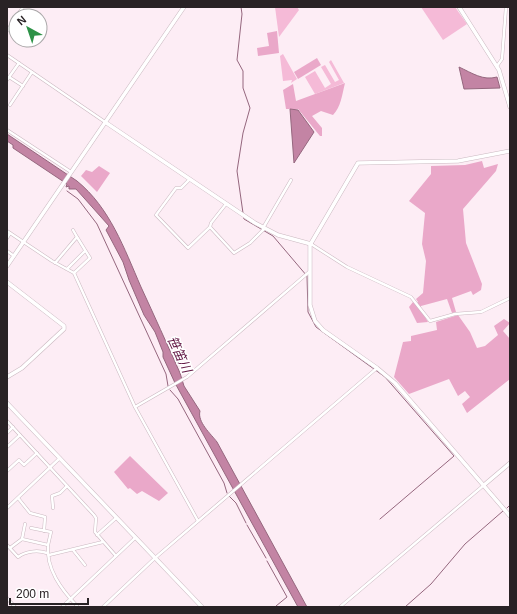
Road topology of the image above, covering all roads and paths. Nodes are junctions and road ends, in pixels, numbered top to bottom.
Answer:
1 (184, 7) edge
2 (459, 7) edge
3 (506, 7) edge
4 (510, 13) edge
5 (505, 14) junction
6 (7, 55) edge
7 (19, 63) junction
8 (497, 66) junction
9 (32, 72) junction
10 (8, 78) edge
11 (23, 86) junction
12 (10, 105) dead end
13 (510, 107) edge
14 (105, 122) junction
15 (7, 130) edge
16 (510, 151) edge
17 (71, 172) junction
18 (190, 179) junction
19 (291, 180) dead end
20 (226, 204) junction
21 (210, 227) junction
22 (73, 230) dead end
23 (263, 230) junction
24 (7, 231) edge
25 (10, 233) junction
26 (77, 237) junction
27 (7, 238) edge
28 (23, 242) junction
29 (311, 244) junction
30 (7, 251) edge
31 (85, 252) junction
32 (14, 256) junction
33 (55, 263) junction
34 (7, 266) edge
35 (67, 269) junction
36 (74, 273) junction
37 (307, 274) junction
38 (7, 282) edge
39 (510, 298) edge
40 (376, 369) junction
41 (7, 377) edge
42 (7, 403) edge
43 (135, 408) junction
44 (7, 421) edge
45 (13, 427) junction
46 (7, 433) edge
47 (20, 434) junction
48 (7, 447) edge
49 (37, 453) junction
50 (60, 458) junction
51 (510, 464) edge
52 (50, 467) junction
53 (7, 471) edge
54 (484, 485) junction
55 (67, 486) junction
56 (18, 498) junction
57 (7, 508) edge
58 (53, 508) dead end
59 (510, 516) edge
60 (116, 518) junction
61 (198, 521) junction
62 (25, 524) dead end
63 (31, 528) dead end
64 (44, 531) junction
65 (97, 535) junction
66 (135, 538) junction
67 (22, 539) junction
68 (103, 542) junction
69 (7, 545) edge
70 (48, 545) junction
71 (10, 548) junction
72 (73, 550) junction
73 (48, 554) junction
74 (116, 556) junction
75 (155, 558) junction
76 (85, 565) dead end
77 (7, 598) edge
78 (70, 599) junction
79 (77, 606) dead end
80 (15, 607) edge
81 (62, 607) edge
82 (103, 607) edge
83 (202, 607) edge
84 (340, 607) edge

1 - 14 street
2 - 8 street
3 - 5 street
4 - 5 street
5 - 8 street
6 - 7 street
7 - 9 street
7 - 10 street
8 - 13 street
9 - 11 street
9 - 14 street
10 - 11 street
11 - 12 street
14 - 17 street
14 - 18 street
15 - 17 street
16 - 29 street
17 - 28 street
18 - 20 street
18 - 21 street
19 - 23 street
20 - 21 street
20 - 23 street
21 - 23 street
22 - 26 street
23 - 29 street
24 - 25 street
25 - 27 street
25 - 28 street
26 - 31 street
26 - 33 street
28 - 32 street
28 - 33 street
29 - 37 street
29 - 39 street
30 - 32 street
31 - 35 street
31 - 36 street
32 - 34 street
33 - 35 street
35 - 36 street
36 - 43 street
37 - 40 street
37 - 43 street
38 - 41 street
40 - 54 street
40 - 61 street
42 - 50 street
43 - 61 street
44 - 45 street
45 - 46 street
45 - 47 street
47 - 48 street
47 - 49 street
49 - 52 street
49 - 53 street
50 - 52 street
50 - 60 street
51 - 54 street
52 - 55 street
52 - 56 street
54 - 59 street
54 - 84 street
55 - 58 street
55 - 65 street
56 - 57 street
56 - 64 street
60 - 65 street
60 - 66 street
61 - 75 street
62 - 67 street
63 - 64 street
64 - 70 street
65 - 68 street
66 - 74 street
66 - 75 street
67 - 70 street
67 - 71 street
68 - 72 street
68 - 74 street
69 - 71 street
70 - 73 street
71 - 73 street
72 - 73 street
72 - 76 street
73 - 78 street
74 - 78 street
75 - 82 street
75 - 83 street
77 - 80 street
78 - 79 street
78 - 81 street

